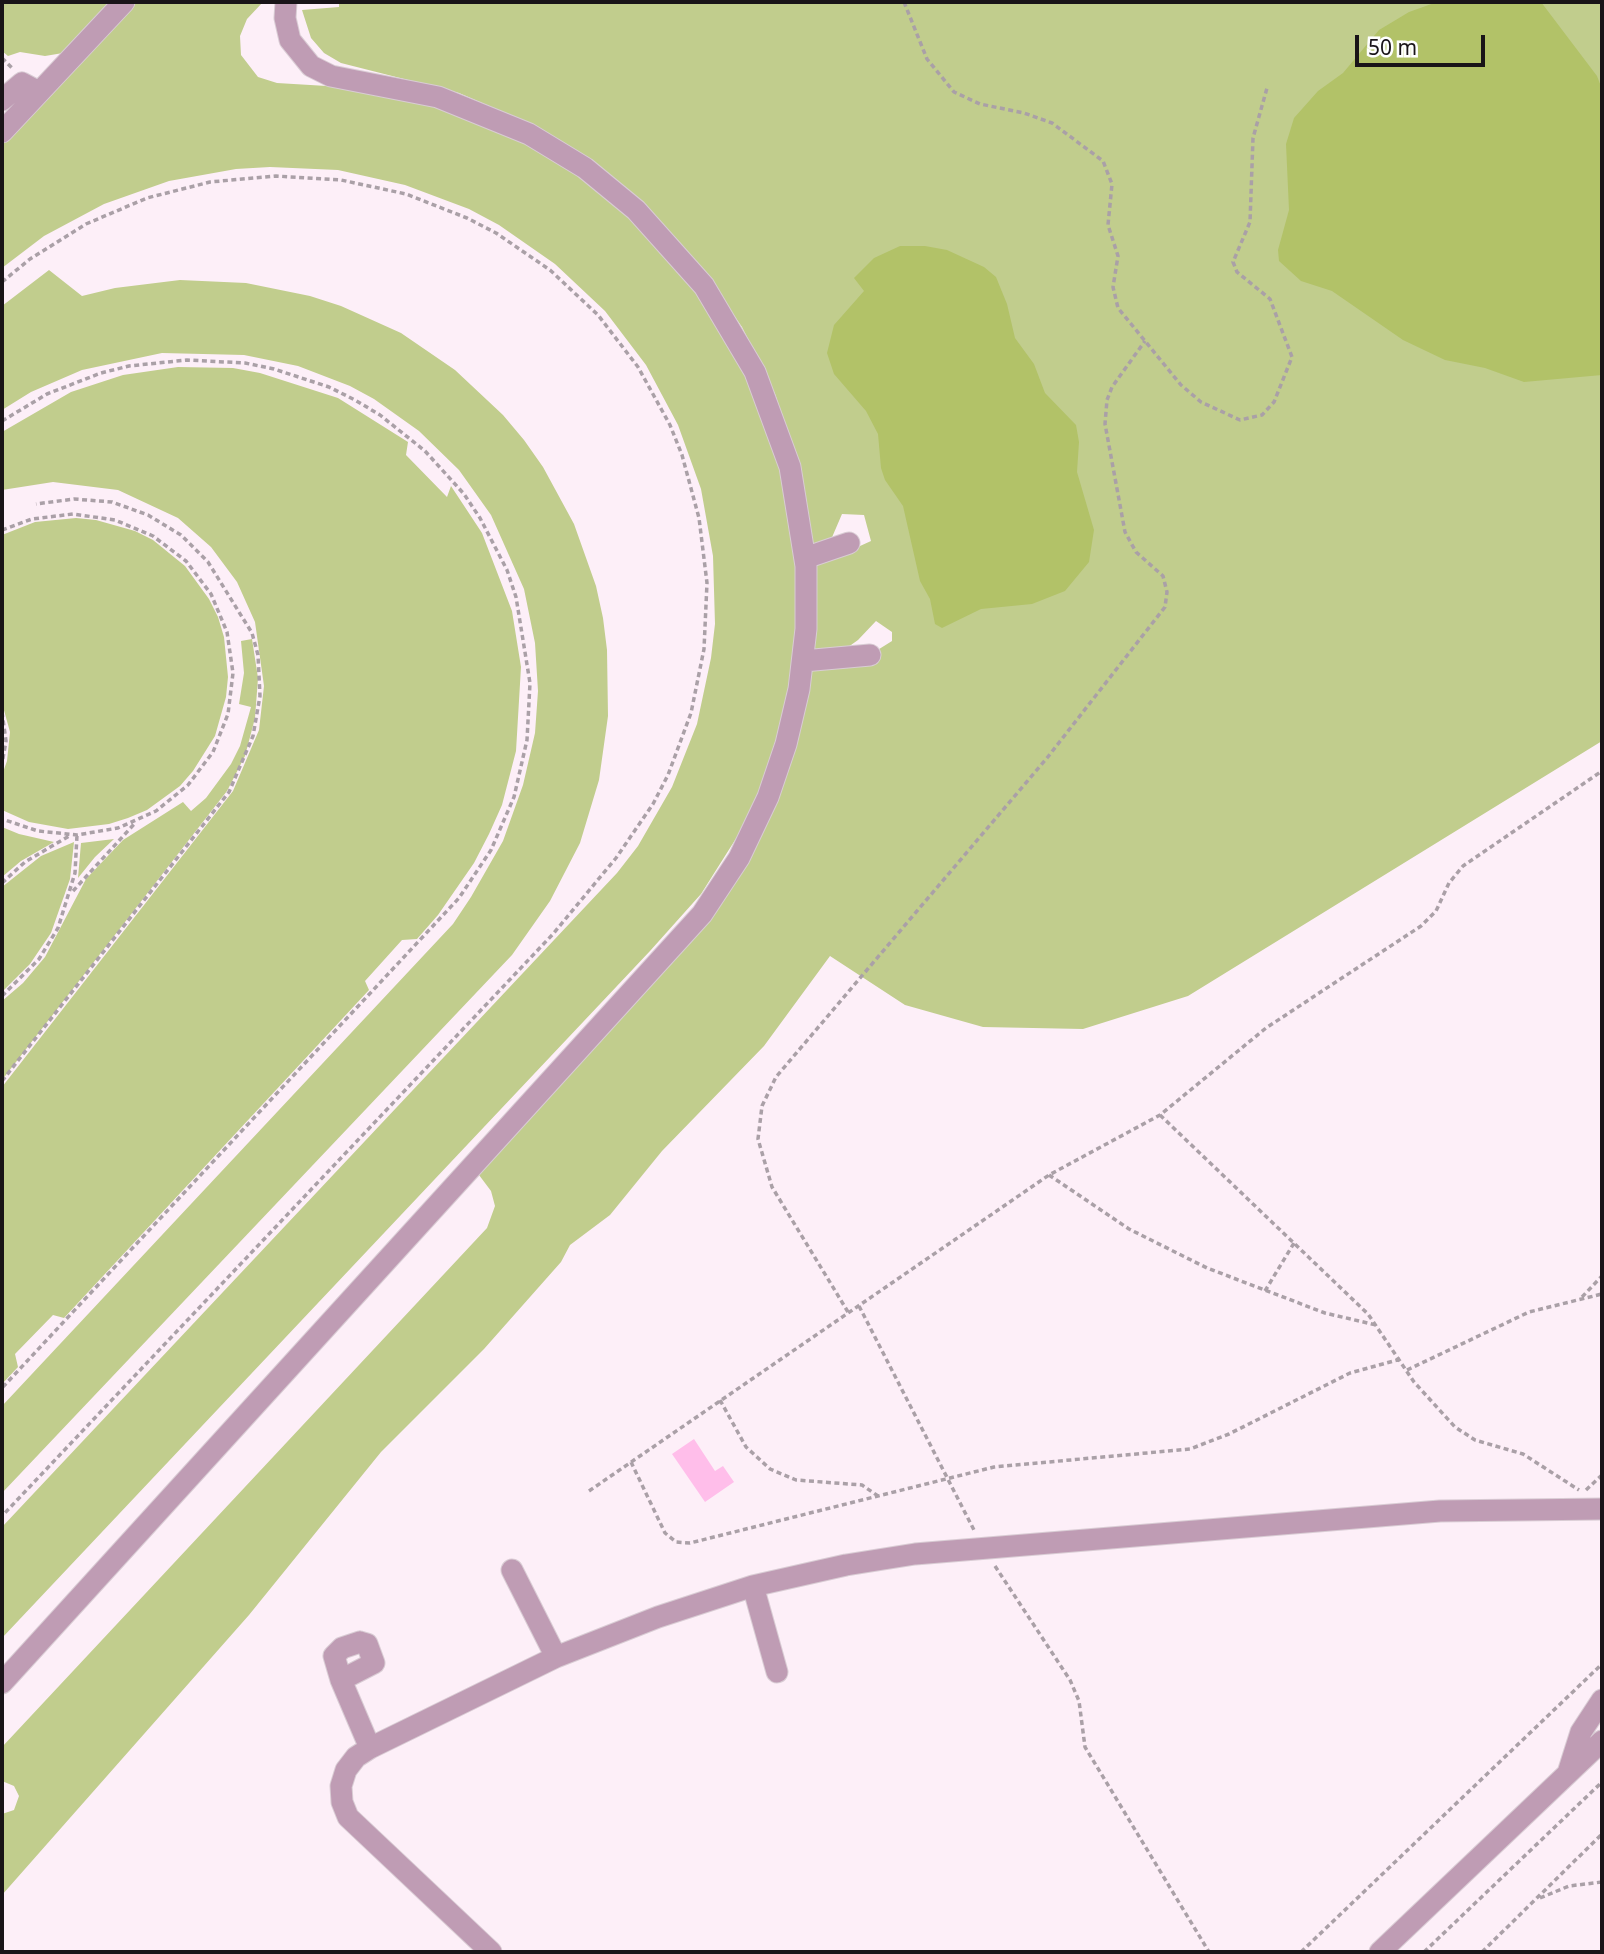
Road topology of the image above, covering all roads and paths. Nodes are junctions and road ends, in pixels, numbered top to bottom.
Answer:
1 (124, 2) edge
2 (286, 2) edge
3 (904, 2) edge
4 (9, 65) dead end
5 (2, 74) edge
6 (1267, 88) dead end
7 (39, 92) junction
8 (2, 100) edge
9 (2, 132) edge
10 (2, 282) edge
11 (1145, 341) junction
12 (2, 421) edge
13 (36, 504) dead end
14 (2, 530) edge
15 (849, 543) dead end
16 (805, 558) junction
17 (870, 655) dead end
18 (803, 661) junction
19 (2, 712) edge
20 (2, 764) edge
21 (1602, 771) edge
22 (2, 819) edge
23 (137, 821) junction
24 (74, 835) junction
25 (2, 883) edge
26 (71, 892) junction
27 (2, 996) edge
28 (2, 1081) edge
29 (1160, 1115) junction
30 (1049, 1175) junction
31 (1294, 1243) junction
32 (1602, 1276) edge
33 (1265, 1291) junction
34 (1602, 1294) edge
35 (1581, 1298) junction
36 (859, 1305) junction
37 (848, 1312) junction
38 (1378, 1326) junction
39 (1401, 1359) junction
40 (1407, 1370) junction
41 (2, 1388) edge
42 (720, 1400) junction
43 (631, 1462) junction
44 (1602, 1475) edge
45 (948, 1479) junction
46 (589, 1491) dead end
47 (1583, 1492) junction
48 (878, 1496) junction
49 (1597, 1503) edge
50 (2, 1516) edge
51 (982, 1546) junction
52 (512, 1570) dead end
53 (753, 1586) junction
54 (556, 1657) junction
55 (1602, 1664) edge
56 (777, 1672) dead end
57 (341, 1679) dead end
58 (2, 1683) edge
59 (1602, 1700) edge
60 (1602, 1741) edge
61 (370, 1748) junction
62 (1568, 1773) junction
63 (1602, 1782) edge
64 (1602, 1834) edge
65 (1602, 1882) edge
66 (1538, 1899) junction
67 (491, 1952) edge
68 (1209, 1952) edge
69 (1301, 1952) edge
70 (1380, 1952) edge
71 (1424, 1952) edge
72 (1482, 1952) edge

1 - 7 street
2 - 16 street
3 - 11 path
4 - 5 path
6 - 11 path
7 - 8 street
7 - 9 street
10 - 50 path
11 - 37 path
12 - 41 path
13 - 28 path
14 - 23 path
15 - 16 street
16 - 18 street
17 - 18 street
18 - 58 street
19 - 20 path
21 - 29 path
22 - 24 path
23 - 24 path
23 - 26 path
24 - 25 path
24 - 26 path
26 - 27 path
29 - 30 path
29 - 31 path
30 - 33 path
30 - 36 path
31 - 33 path
31 - 38 path
32 - 35 path
33 - 38 path
34 - 35 path
35 - 40 path
36 - 37 path
36 - 45 path
37 - 42 path
38 - 39 path
39 - 40 path
39 - 45 path
40 - 47 path
42 - 43 path
42 - 48 path
43 - 46 path
43 - 48 path
44 - 47 path
45 - 48 path
45 - 51 path
47 - 49 path
49 - 51 street
51 - 53 street
51 - 68 path
52 - 54 street
53 - 54 street
53 - 56 street
54 - 61 street
55 - 69 path
57 - 61 street
59 - 62 street
60 - 62 street
61 - 67 street
62 - 70 street
63 - 71 path
64 - 66 path
65 - 66 path
66 - 72 path

